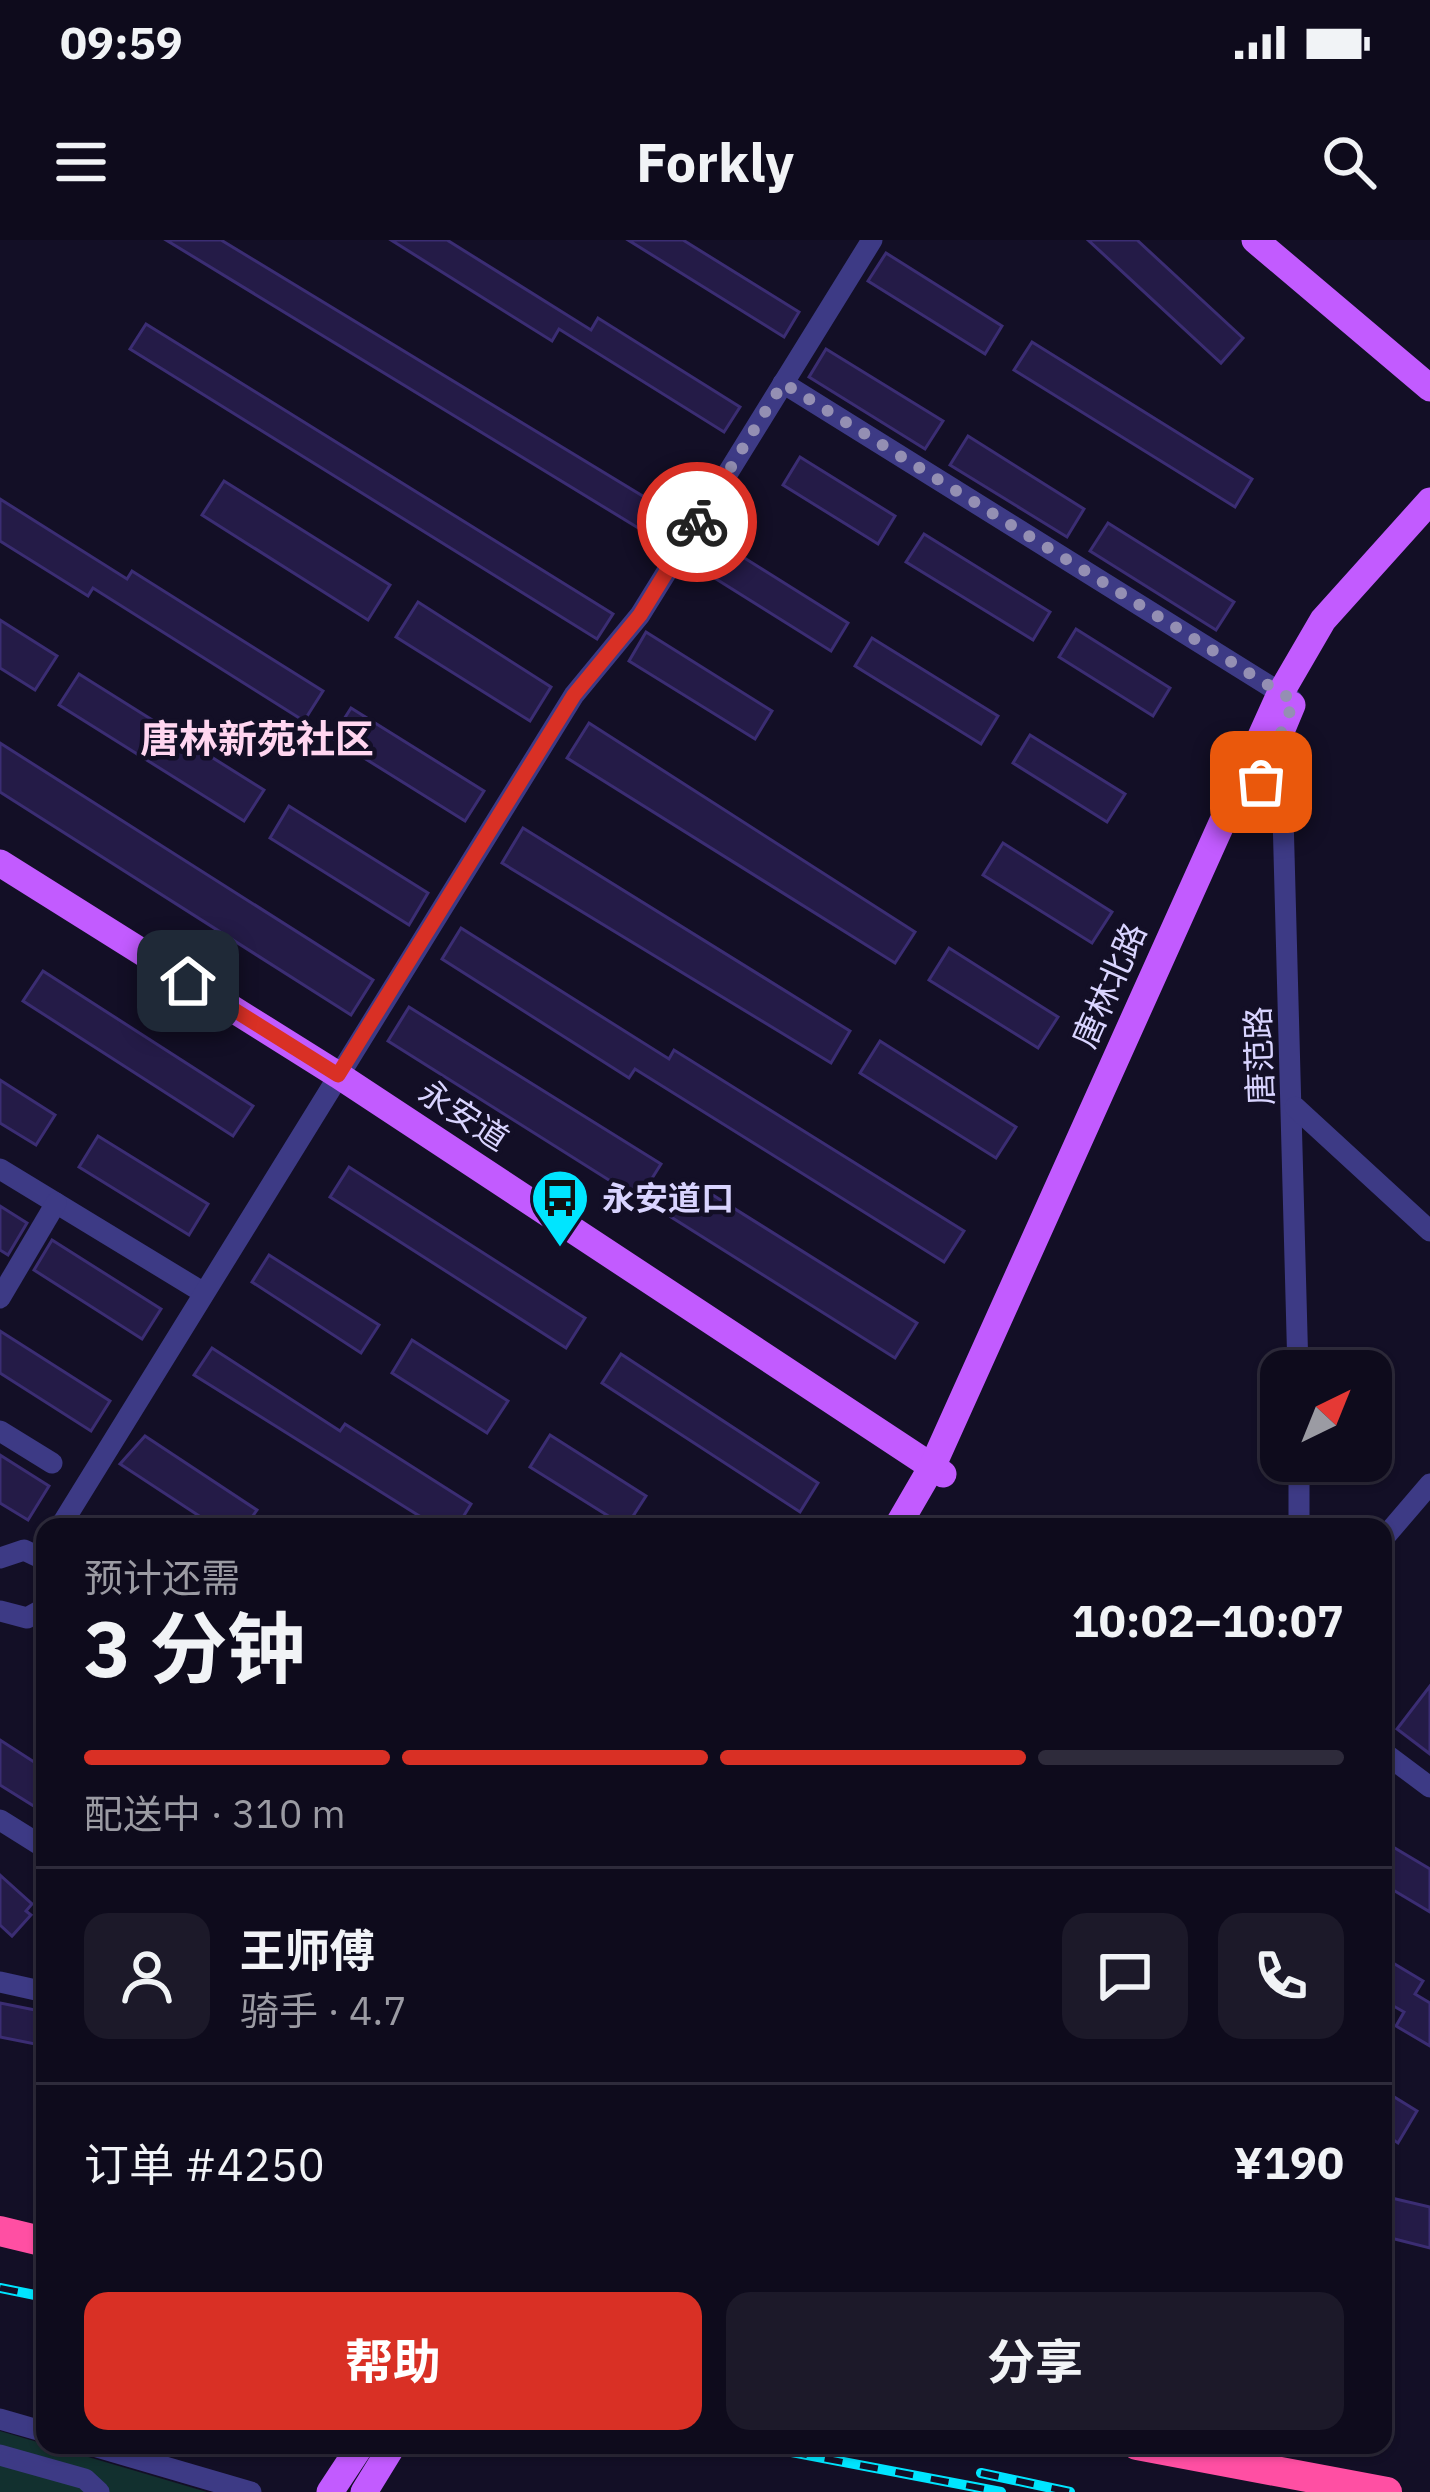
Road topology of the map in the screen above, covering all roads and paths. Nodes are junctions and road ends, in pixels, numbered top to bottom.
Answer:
1 (872, 240) edge
2 (1255, 240) edge
3 (783, 383) junction
4 (1430, 388) edge
5 (1430, 500) edge
6 (1430, 526) edge
7 (1287, 697) junction
8 (1280, 739) junction
9 (0, 863) edge
10 (338, 1075) junction
11 (1295, 1107) junction
12 (0, 1169) edge
13 (56, 1203) junction
14 (1430, 1231) edge
15 (204, 1293) junction
16 (0, 1298) edge
17 (1298, 1350) edge
18 (0, 1431) edge
19 (52, 1463) dead end
20 (938, 1469) junction
21 (1299, 1482) edge
22 (1430, 1484) edge
23 (66, 1518) edge
24 (903, 1518) edge
25 (917, 1518) edge
26 (1299, 1518) edge
27 (1392, 1528) edge
28 (2, 1554) edge
29 (36, 1554) edge
30 (0, 1611) edge
31 (36, 1613) edge
32 (1392, 1759) edge
33 (1430, 1786) edge
34 (0, 1820) edge
35 (36, 1842) edge
36 (0, 1982) edge
37 (36, 1990) edge
38 (0, 2231) edge
39 (36, 2240) edge
40 (0, 2419) edge
41 (36, 2429) edge
42 (122, 2454) edge
43 (355, 2454) edge
44 (387, 2454) edge
45 (1185, 2454) edge
46 (0, 2455) edge
47 (99, 2492) edge
48 (251, 2492) edge
49 (330, 2492) edge
50 (364, 2492) edge
51 (1387, 2492) edge

1 - 3 street
2 - 4 main road
3 - 7 street
3 - 10 street
5 - 7 main road, 唐林北路
6 - 7 main road, 唐林北路
7 - 8 main road, 唐林北路
7 - 20 main road, 唐林北路
8 - 11 street, 唐范路
8 - 20 main road, 唐林北路
9 - 10 main road, 永安道
10 - 15 street
10 - 20 main road, 永安道
11 - 14 street
11 - 17 street, 唐范路
12 - 13 street
13 - 15 street
13 - 16 street
15 - 23 street
18 - 19 street
20 - 24 main road, 唐林北路
20 - 25 main road, 唐林北路
21 - 26 street
22 - 27 street
28 - 29 street
30 - 31 street
32 - 33 street
34 - 35 street
36 - 37 street
38 - 39 highway
40 - 41 street
42 - 48 street
43 - 49 main road
44 - 50 main road
45 - 51 highway
46 - 47 street

